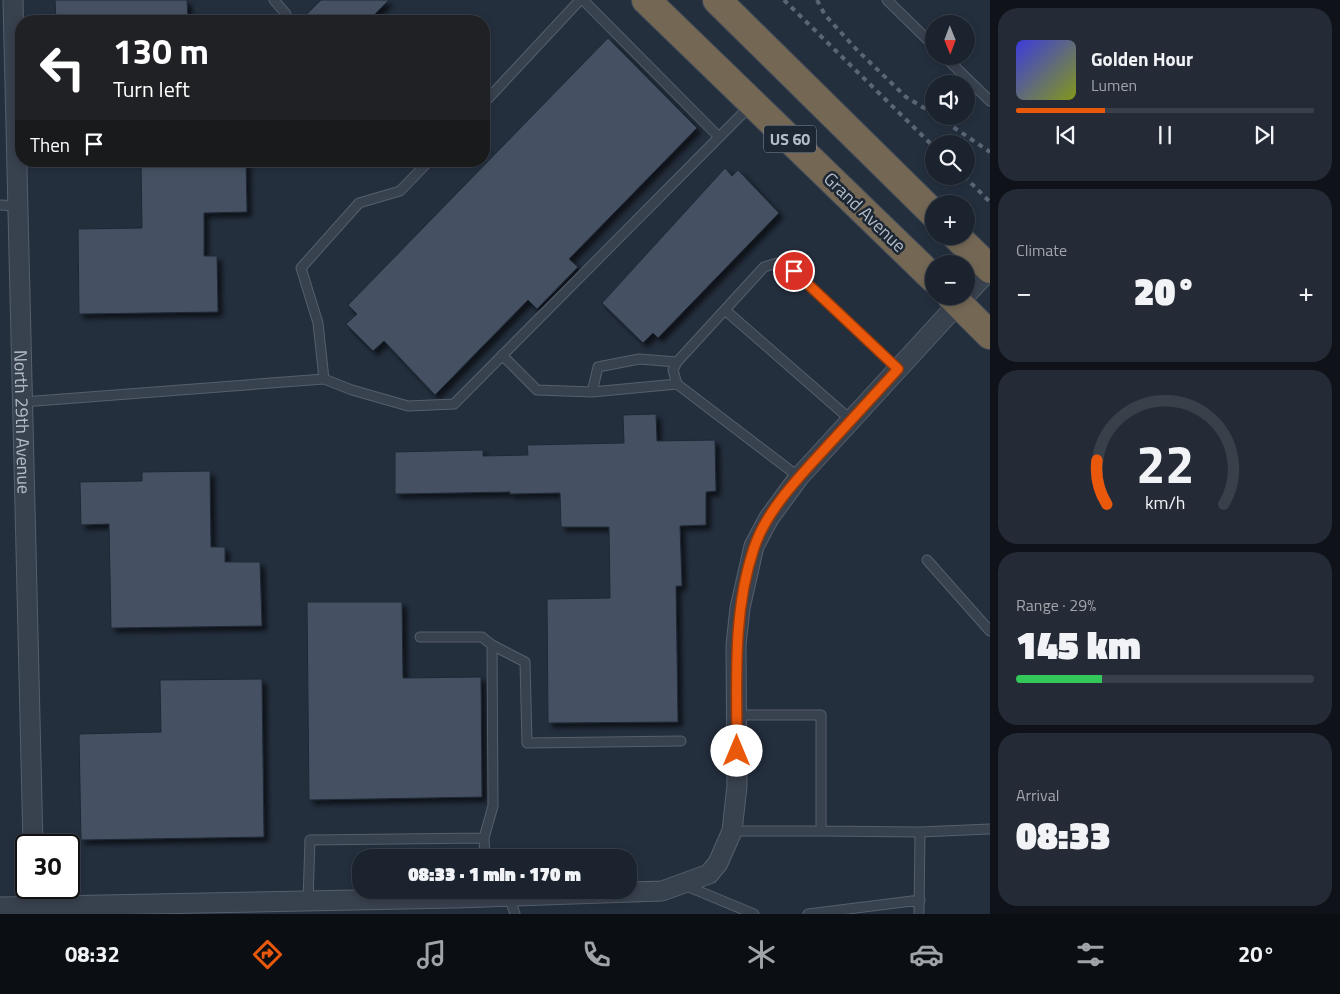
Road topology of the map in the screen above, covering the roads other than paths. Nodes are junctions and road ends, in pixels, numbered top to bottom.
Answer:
1 (13, 0) edge
2 (274, 0) edge
3 (581, 0) edge
4 (646, 0) edge
5 (717, 0) edge
6 (887, 0) edge
7 (286, 14) dead end
8 (925, 37) edge
9 (953, 65) edge
10 (490, 97) edge
11 (990, 101) edge
12 (753, 103) junction
13 (719, 137) junction
14 (422, 167) edge
15 (9, 205) edge
16 (925, 205) edge
17 (965, 245) edge
18 (990, 269) edge
19 (925, 270) edge
20 (975, 284) edge
21 (954, 305) edge
22 (966, 305) edge
23 (725, 310) junction
24 (990, 335) edge
25 (502, 355) junction
26 (677, 362) junction
27 (898, 369) junction
28 (324, 379) junction
29 (677, 384) junction
30 (592, 392) junction
31 (23, 402) junction
32 (851, 420) junction
33 (798, 477) junction
34 (927, 560) dead end
35 (990, 631) edge
36 (420, 637) dead end
37 (492, 645) junction
38 (737, 715) junction
39 (681, 741) dead end
40 (990, 829) edge
41 (732, 831) junction
42 (821, 831) junction
43 (920, 832) junction
44 (34, 834) edge
45 (484, 838) junction
46 (485, 849) edge
47 (681, 884) junction
48 (359, 899) edge
49 (498, 899) edge
50 (920, 900) junction
51 (308, 901) junction
52 (35, 903) edge
53 (512, 905) edge
54 (0, 907) edge
55 (754, 914) edge
56 (808, 914) edge
57 (919, 914) edge

1 - 15 street, North 29th Avenue
2 - 7 lane
3 - 10 lane
3 - 13 lane
4 - 12 highway, Grand Avenue / US 60
5 - 16 highway, US 60
6 - 8 lane
9 - 11 lane
12 - 13 lane
12 - 19 highway, Grand Avenue / US 60
13 - 25 lane
14 - 28 lane
15 - 31 street, North 29th Avenue
17 - 18 highway
18 - 20 street
21 - 27 street
22 - 24 highway
23 - 26 lane
23 - 27 lane
23 - 32 lane
25 - 28 lane
25 - 30 lane
26 - 29 lane
26 - 30 lane
27 - 32 street
28 - 31 lane
29 - 30 lane
29 - 33 lane
31 - 44 street, North 29th Avenue
32 - 33 street
33 - 38 street
34 - 35 lane
36 - 37 lane
37 - 39 lane
37 - 45 lane
38 - 41 street
38 - 42 lane
40 - 43 lane
41 - 42 lane
41 - 47 street
42 - 43 lane
43 - 50 lane
45 - 46 lane
45 - 51 lane
47 - 53 street
47 - 55 lane
48 - 51 street
49 - 53 street
50 - 56 lane
50 - 57 lane
51 - 52 street
52 - 54 street

